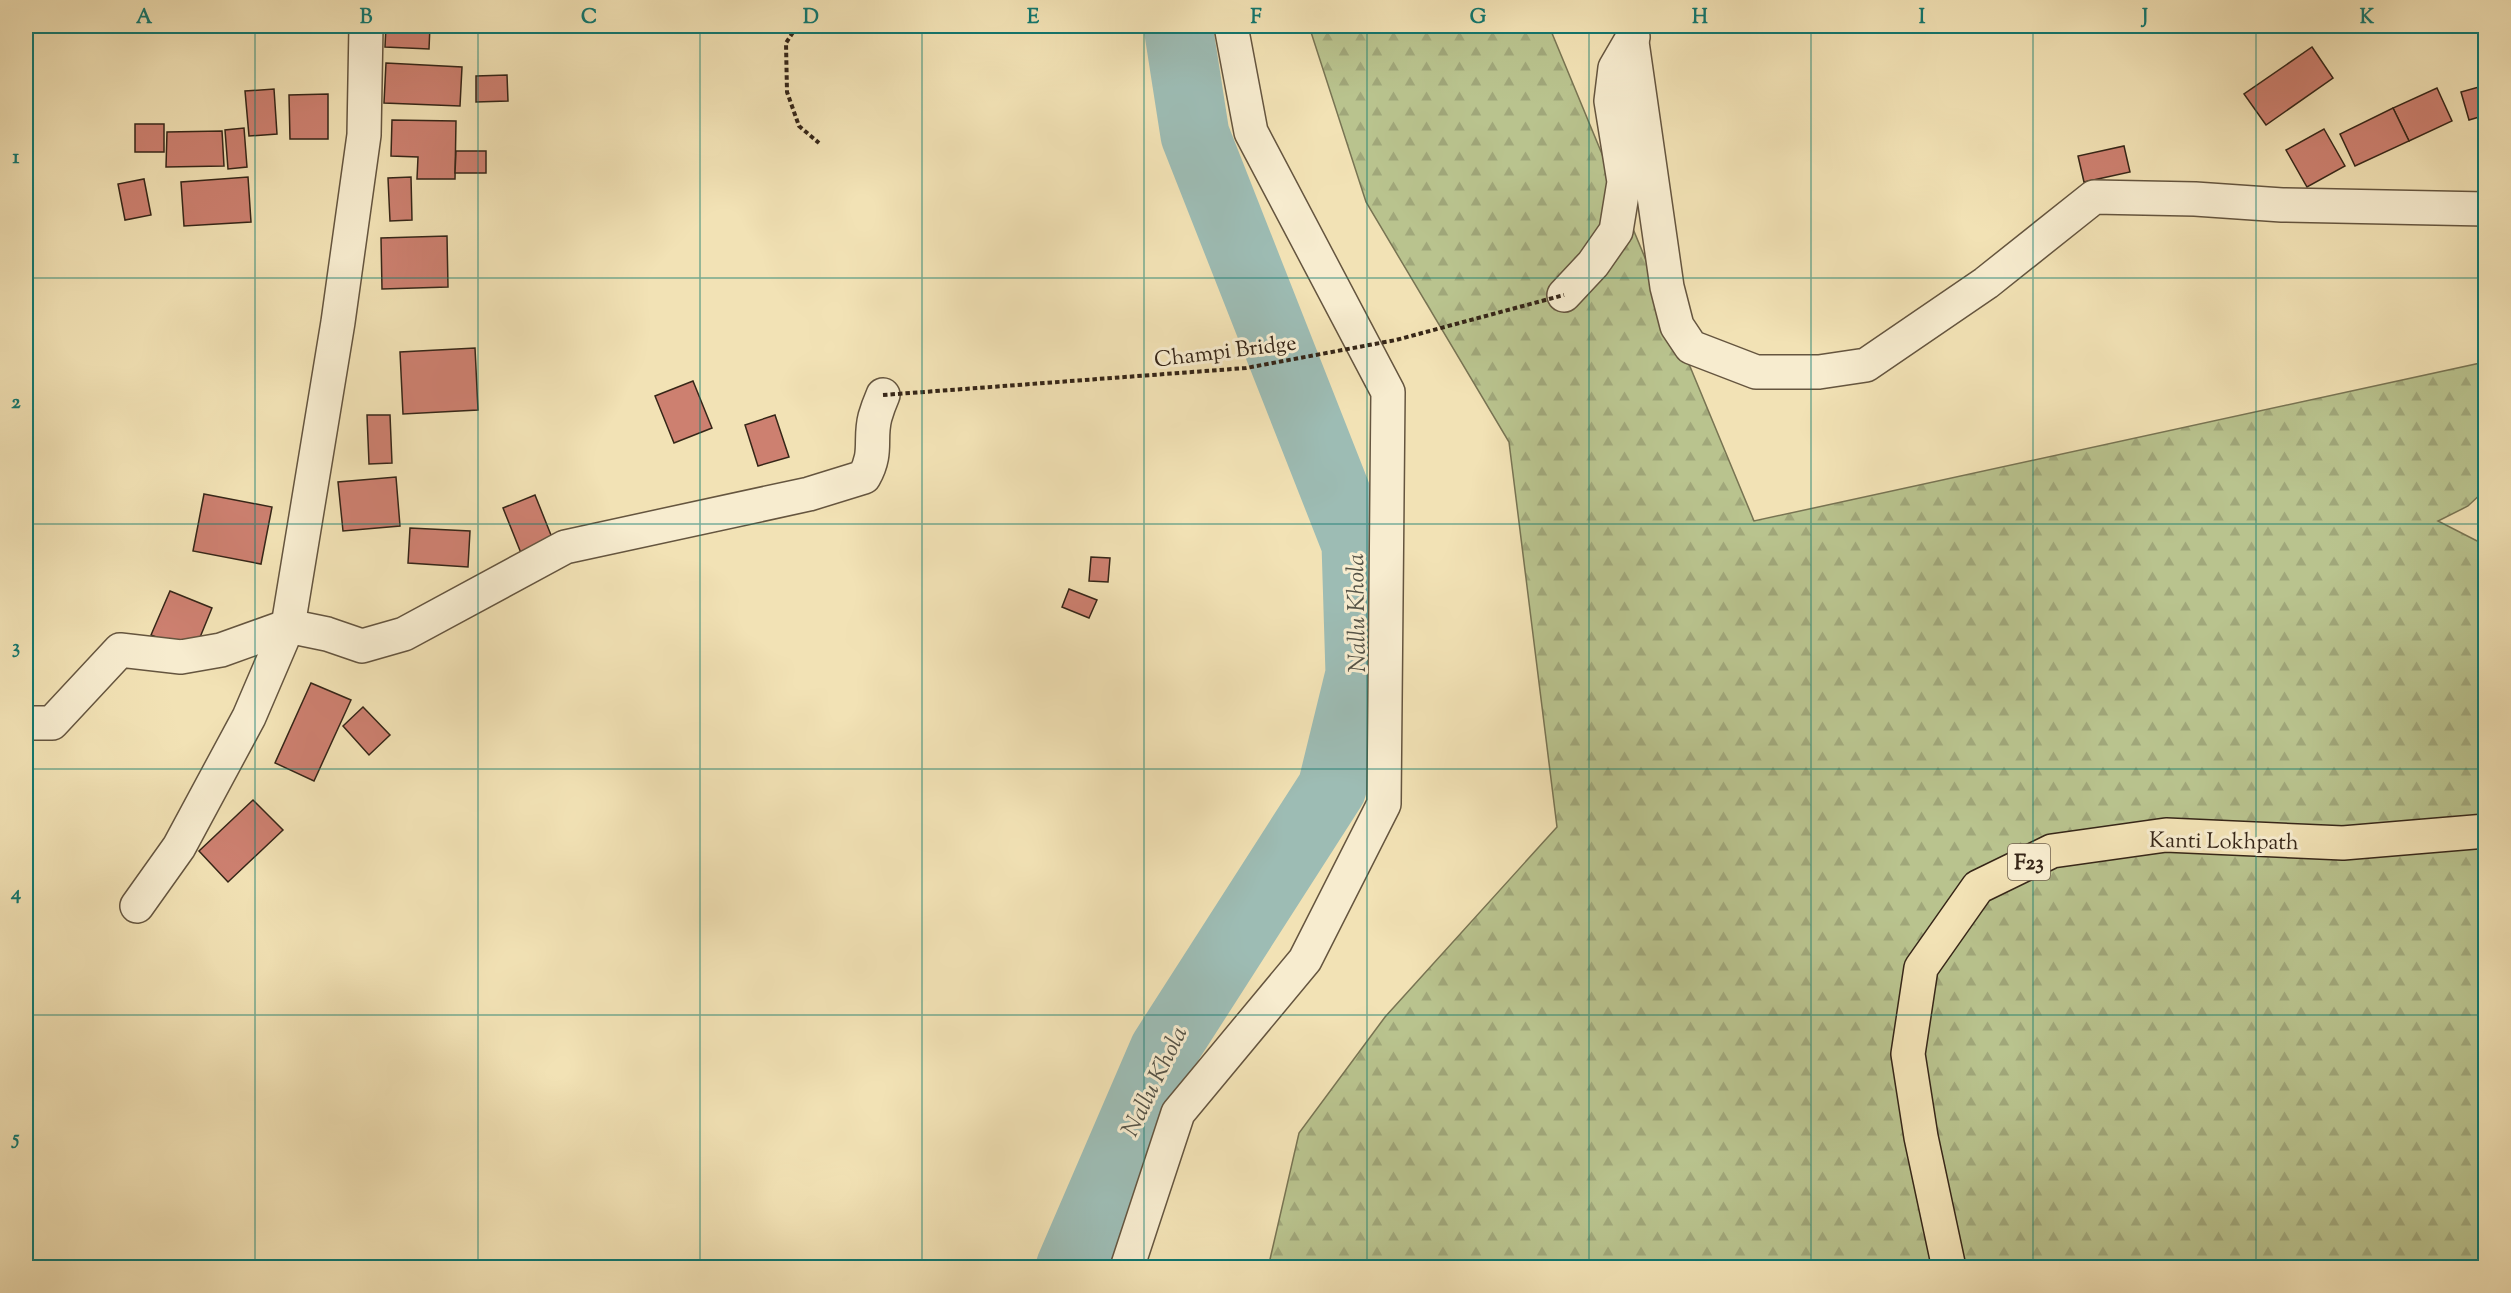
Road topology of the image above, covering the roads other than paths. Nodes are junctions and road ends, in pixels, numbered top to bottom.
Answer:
1 (366, 26) edge
2 (1231, 26) edge
3 (1634, 34) edge
4 (2486, 209) edge
5 (1564, 295) road end
6 (883, 395) road end
7 (288, 626) junction
8 (26, 723) edge
9 (2486, 831) edge
10 (137, 906) dead end
11 (1126, 1268) edge
12 (1949, 1268) edge

1 - 7 street
2 - 11 street
3 - 4 street
3 - 5 street
6 - 7 street
7 - 8 street
7 - 10 street
9 - 12 main road, Kanti Lokhpath / F23

